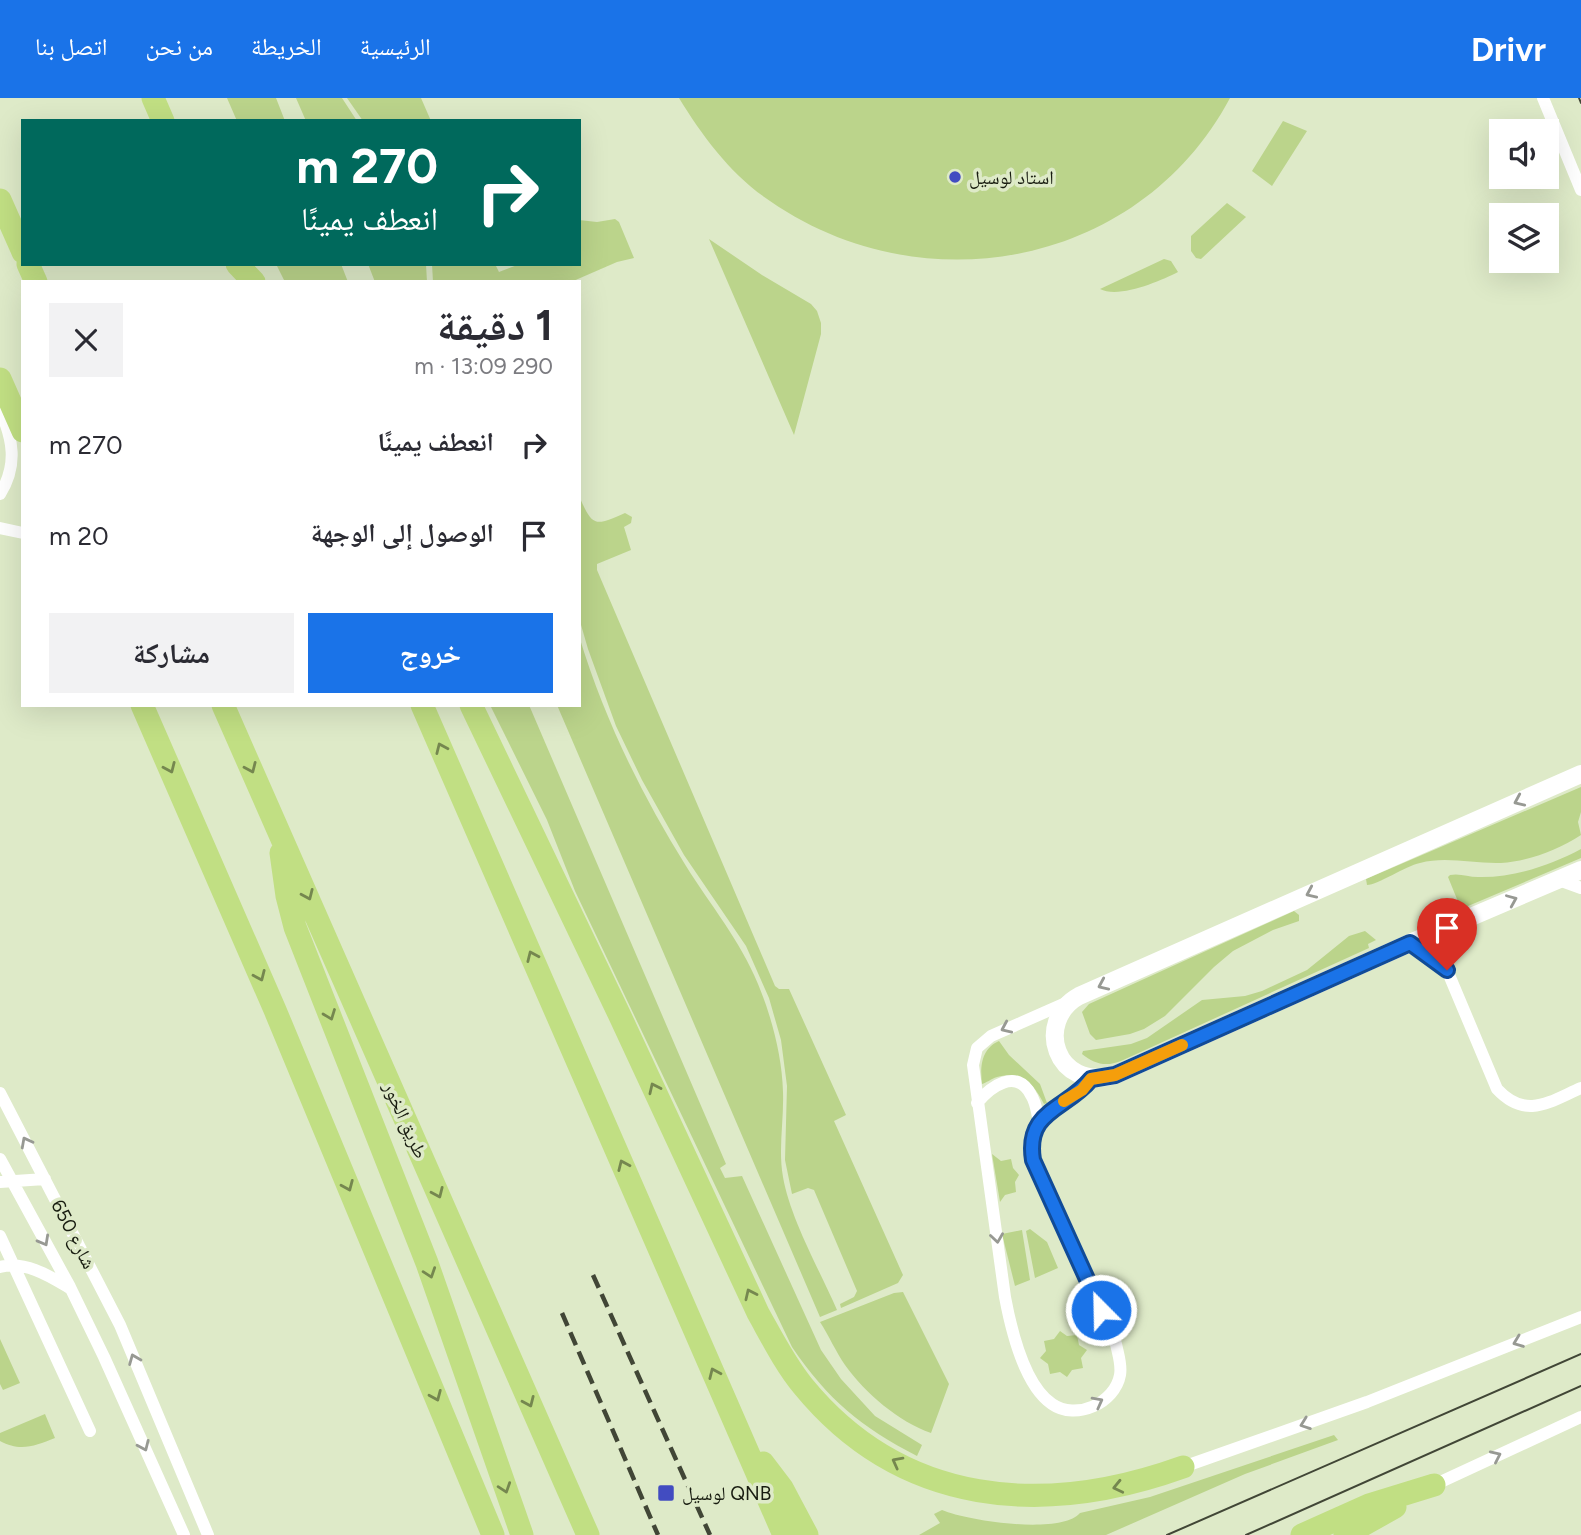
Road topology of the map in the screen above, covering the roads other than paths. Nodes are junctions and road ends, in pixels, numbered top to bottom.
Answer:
1 (153, 98) edge
2 (1543, 98) edge
3 (162, 119) edge
4 (1581, 190) edge
5 (0, 200) edge
6 (21, 247) edge
7 (239, 266) edge
8 (252, 280) edge
9 (0, 379) edge
10 (0, 410) edge
11 (21, 426) edge
12 (0, 494) edge
13 (0, 528) edge
14 (21, 533) edge
15 (131, 707) edge
16 (143, 707) edge
17 (224, 707) edge
18 (423, 707) edge
19 (472, 707) edge
20 (156, 737) junction
21 (1581, 774) edge
22 (280, 832) junction
23 (1581, 870) edge
24 (1559, 880) junction
25 (1581, 888) edge
26 (1448, 926) junction
27 (1410, 943) junction
28 (1447, 970) junction
29 (1069, 1002) junction
30 (1091, 1079) junction
31 (1581, 1088) edge
32 (0, 1093) edge
33 (977, 1103) junction
34 (1039, 1122) junction
35 (0, 1158) edge
36 (46, 1179) junction
37 (6, 1181) edge
38 (0, 1236) edge
39 (15, 1266) junction
40 (0, 1268) edge
41 (70, 1287) junction
42 (1581, 1317) edge
43 (1581, 1417) edge
44 (90, 1431) dead end
45 (742, 1436) junction
46 (1183, 1467) joint
47 (1434, 1485) junction
48 (184, 1535) edge
49 (208, 1535) edge
50 (494, 1535) edge
51 (522, 1535) edge
52 (588, 1535) edge
53 (784, 1535) edge
54 (807, 1535) edge
55 (1302, 1535) edge
56 (1345, 1535) edge

1 - 3 highway
2 - 4 street
5 - 6 highway
7 - 8 highway
9 - 11 highway
10 - 12 street
13 - 14 street
15 - 20 street
16 - 20 highway
17 -> 22 highway, طريق الخور
45 -> 18 highway
46 -> 19 highway
20 -> 50 highway
21 -> 29 street
22 -> 51 highway
22 -> 52 highway, طريق الخور
23 - 24 street
24 - 25 street
26 -> 24 street
26 - 27 street
26 - 28 street
27 - 28 street
27 - 30 street
28 - 31 street
29 - 30 street
29 -> 33 street
30 - 34 street
36 -> 32 street, شارع 650
33 - 34 street
33 -> 34 street
35 - 37 street
36 - 37 street, شارع 650
49 -> 36 street, شارع 650
37 -> 41 street
38 - 39 street
39 - 40 street, شارع 650
39 - 41 street, شارع 650
39 - 44 street
41 -> 48 street
42 -> 46 street
47 -> 43 street
45 - 53 highway
45 - 54 highway
47 - 55 highway
47 - 56 highway

